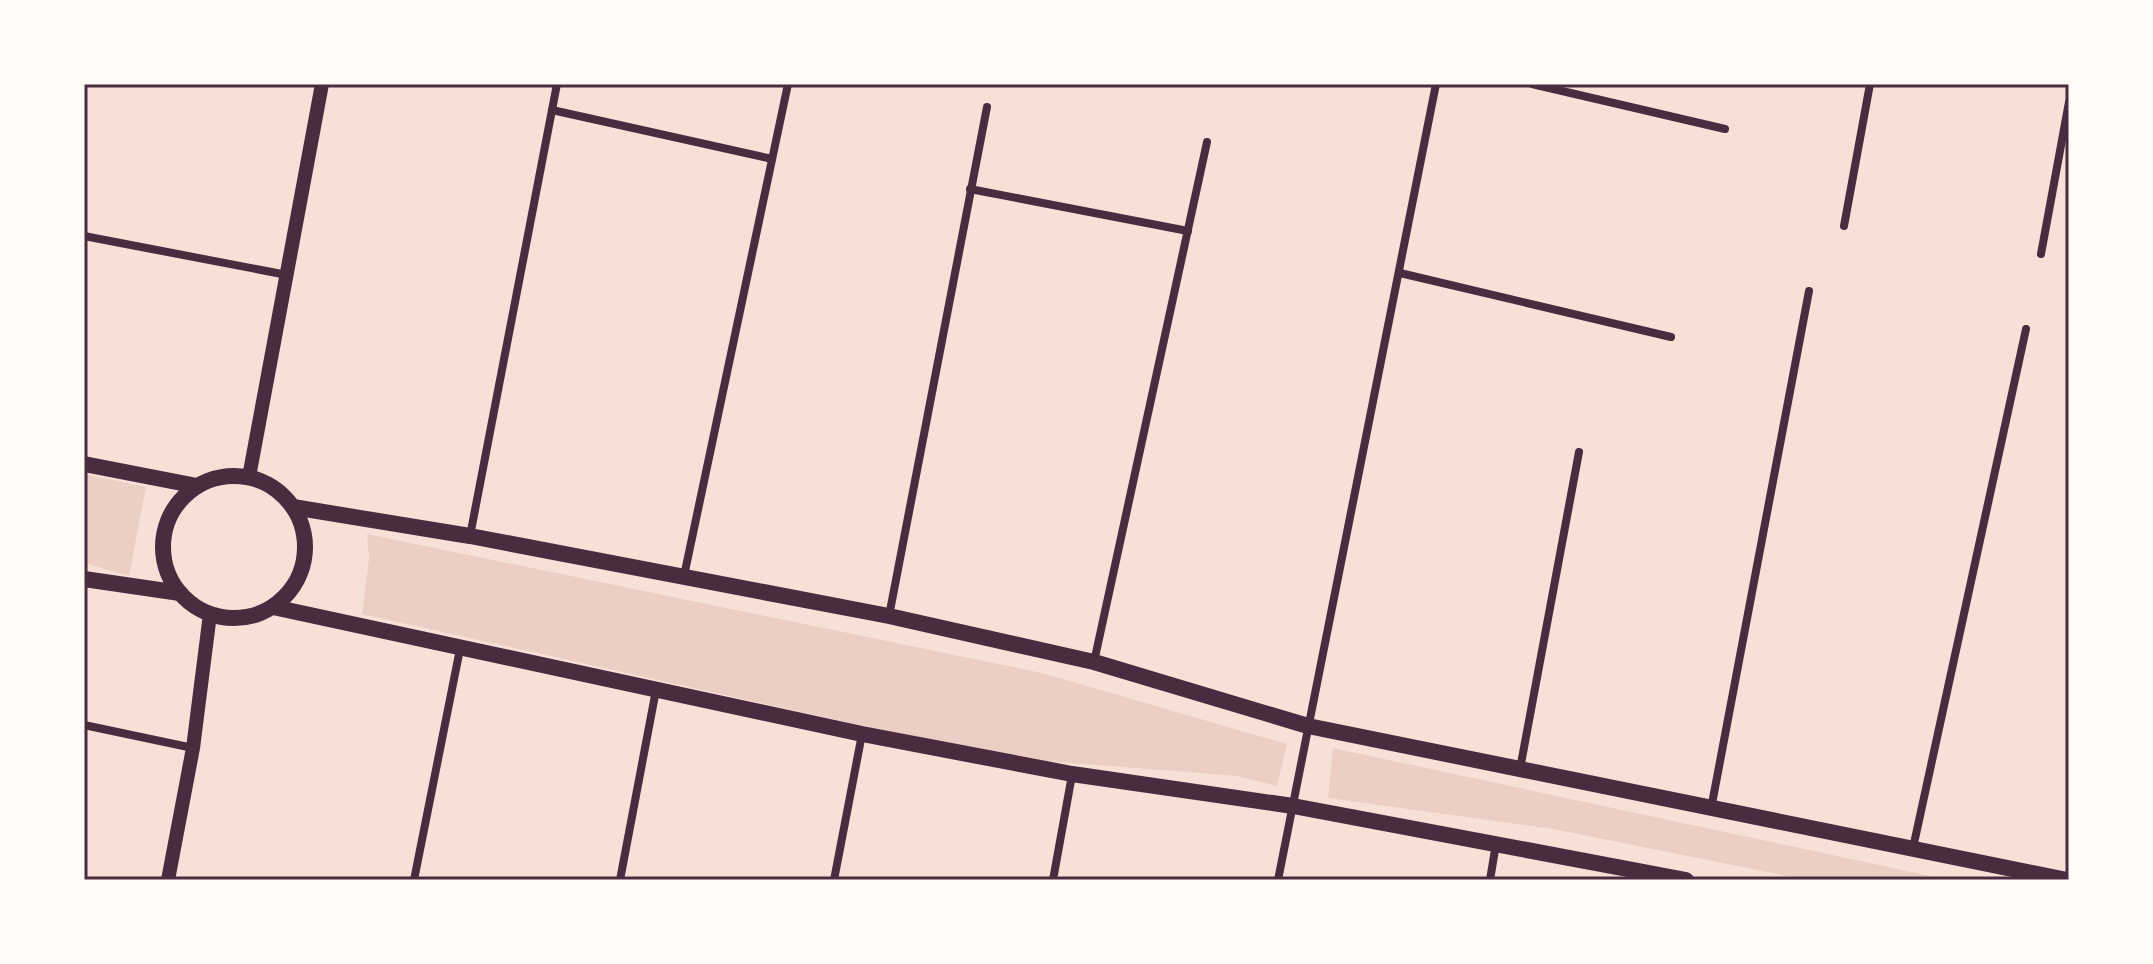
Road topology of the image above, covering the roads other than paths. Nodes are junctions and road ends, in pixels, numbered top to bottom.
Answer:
1 (322, 84) edge
2 (557, 84) edge
3 (788, 84) edge
4 (1436, 84) edge
5 (1532, 84) edge
6 (1870, 84) edge
7 (2069, 102) edge
8 (987, 107) dead end
9 (552, 110) junction
10 (1725, 129) dead end
11 (1207, 142) dead end
12 (772, 159) junction
13 (970, 189) junction
14 (1844, 226) dead end
15 (1188, 231) junction
16 (84, 236) edge
17 (2041, 254) dead end
18 (1400, 273) junction
19 (287, 275) junction
20 (1809, 291) dead end
21 (2026, 329) dead end
22 (1671, 337) dead end
23 (1579, 452) dead end
24 (84, 464) edge
25 (249, 477) junction
26 (197, 486) junction
27 (293, 507) junction
28 (470, 536) junction
29 (684, 577) junction
30 (84, 579) edge
31 (180, 593) junction
32 (273, 607) junction
33 (210, 614) junction
34 (889, 616) junction
35 (460, 649) junction
36 (1094, 662) junction
37 (656, 690) junction
38 (84, 725) edge
39 (1308, 726) junction
40 (862, 734) junction
41 (193, 748) junction
42 (1520, 769) junction
43 (1072, 774) junction
44 (1293, 806) junction
45 (1711, 810) junction
46 (1496, 844) junction
47 (1913, 848) junction
48 (168, 880) edge
49 (414, 880) edge
50 (620, 880) edge
51 (834, 880) edge
52 (1053, 880) edge
53 (1278, 880) edge
54 (1490, 880) edge
55 (1686, 880) edge
56 (2067, 880) edge

1 - 19 street
2 - 9 street
3 - 12 street
4 - 18 street
5 - 10 street
6 - 14 street
7 - 17 street
8 - 13 street
9 - 12 street
9 - 28 street
11 - 15 street
12 - 29 street
13 - 15 street
13 - 34 street
15 - 36 street
16 - 19 street
18 - 22 street
18 - 39 street
19 - 25 street
20 - 45 street
21 - 47 street
23 - 42 street
24 - 26 main road
25 - 26 main road
25 - 27 main road
26 - 31 main road
27 - 28 main road
27 - 32 main road
28 - 29 main road
29 - 34 main road
30 - 31 main road
31 - 33 main road
32 - 33 main road
32 - 35 main road
33 - 41 street
34 - 36 main road
35 - 37 main road
35 - 49 street
36 - 39 main road
37 - 40 main road
37 - 50 street
38 - 41 street
39 - 42 main road
39 - 44 street
40 - 43 main road
40 - 51 street
41 - 48 street
42 - 45 main road
43 - 44 main road
43 - 52 street
44 - 46 main road
44 - 53 street
45 - 47 main road
46 - 54 street
46 - 55 main road
47 - 56 main road

